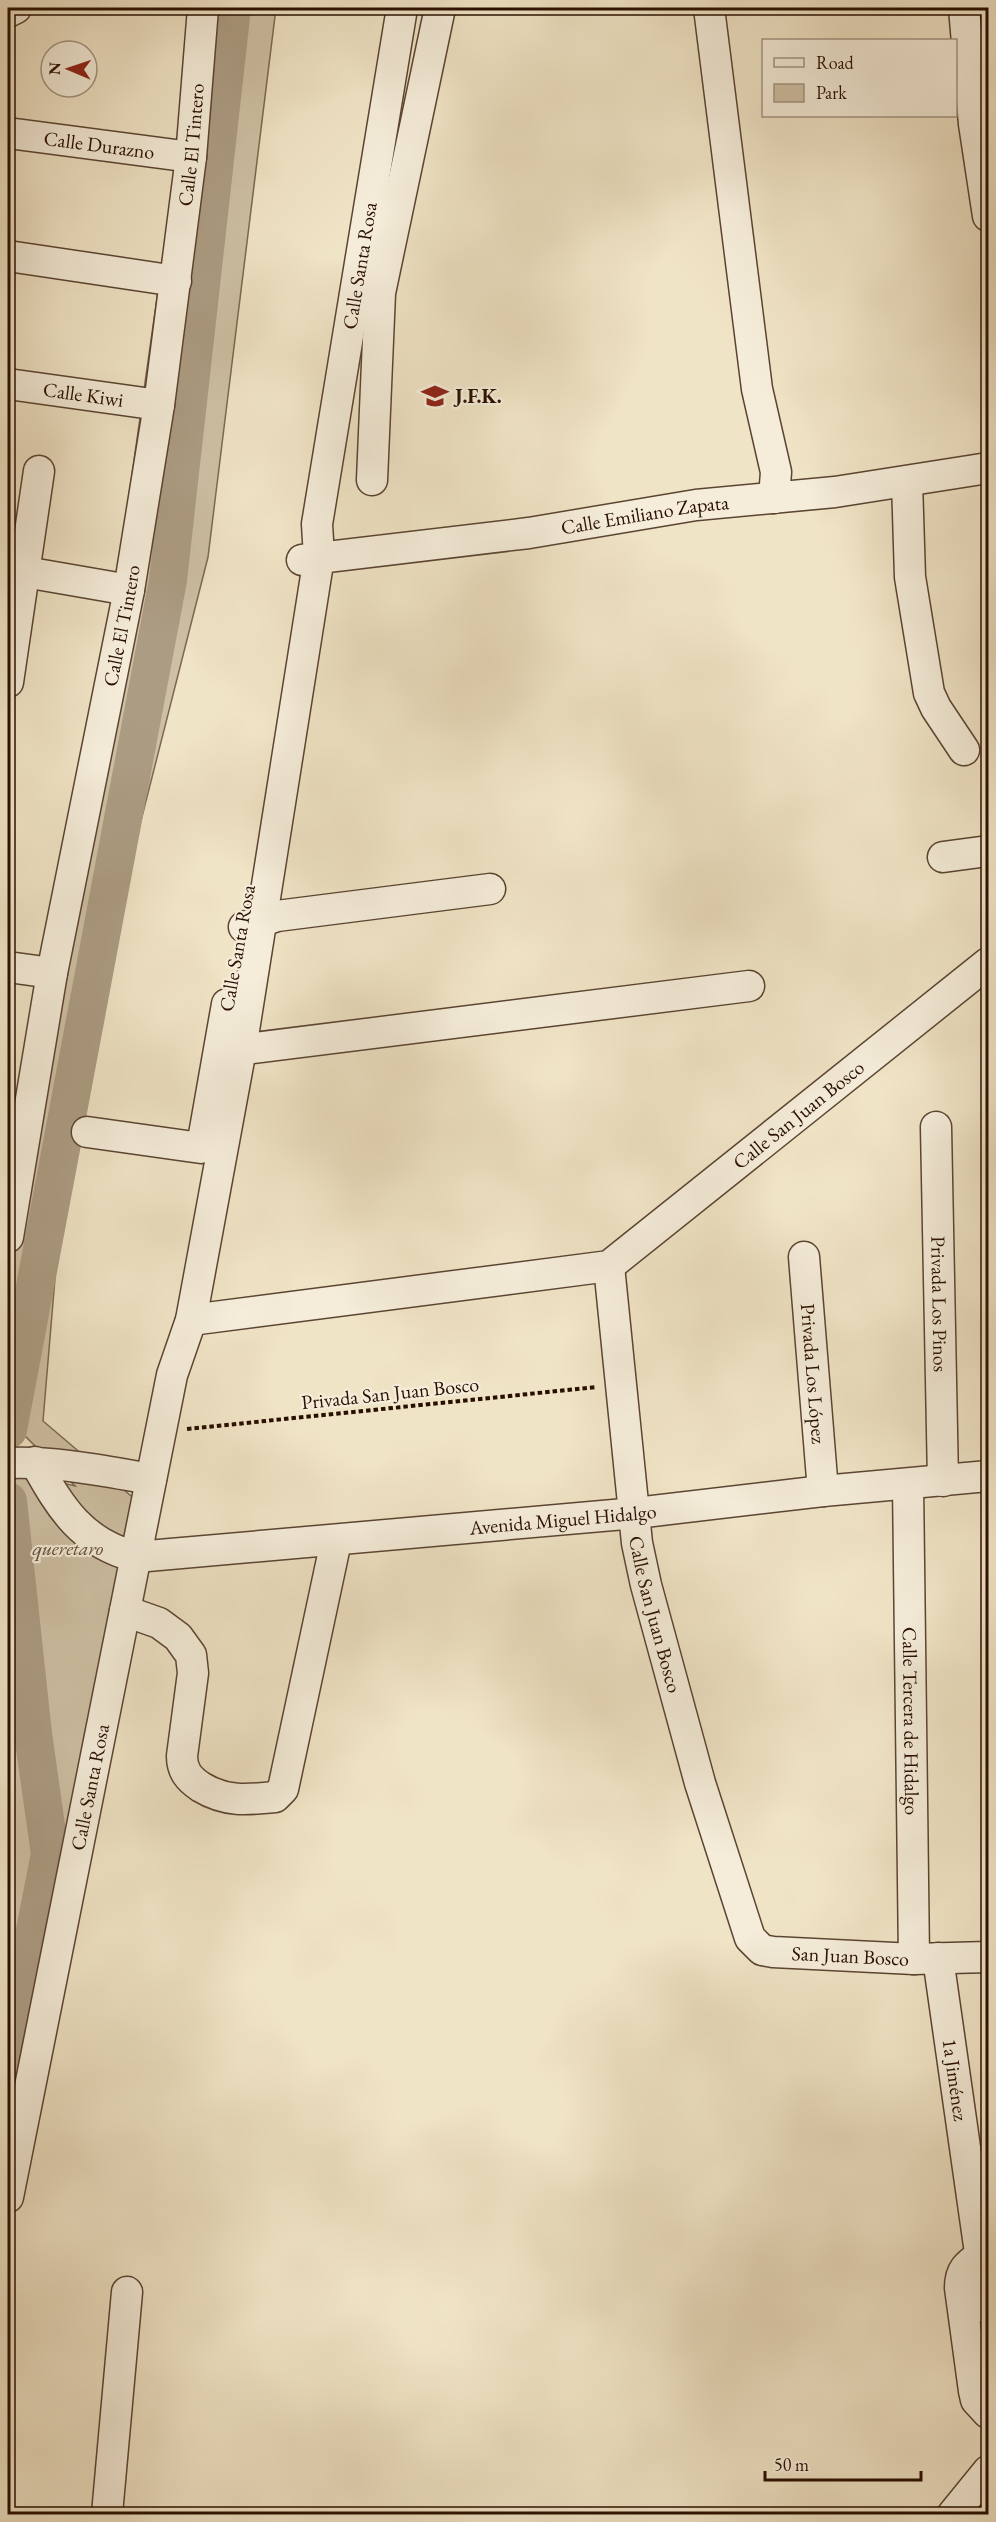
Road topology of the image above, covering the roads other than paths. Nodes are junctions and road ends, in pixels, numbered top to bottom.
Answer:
1 (16, 8) edge
2 (203, 8) edge
3 (402, 8) edge
4 (440, 8) edge
5 (709, 8) edge
6 (964, 8) edge
7 (8, 12) edge
8 (8, 132) edge
9 (191, 157) junction
10 (988, 216) edge
11 (8, 256) edge
12 (176, 281) junction
13 (8, 384) edge
14 (159, 405) junction
15 (988, 468) edge
16 (39, 471) dead end
17 (372, 480) dead end
18 (907, 482) junction
19 (775, 485) junction
20 (310, 559) junction
21 (25, 572) junction
22 (129, 590) junction
23 (8, 682) edge
24 (964, 750) dead end
25 (988, 851) edge
26 (943, 857) dead end
27 (490, 889) dead end
28 (250, 925) junction
29 (988, 963) edge
30 (8, 966) edge
31 (52, 973) junction
32 (749, 986) dead end
33 (230, 1051) junction
34 (936, 1127) dead end
35 (87, 1132) dead end
36 (201, 1148) junction
37 (205, 1185) junction
38 (8, 1237) edge
39 (804, 1257) dead end
40 (609, 1266) junction
41 (191, 1320) junction
42 (172, 1375) junction
43 (22, 1462) edge
44 (988, 1476) edge
45 (151, 1479) junction
46 (943, 1480) junction
47 (908, 1484) junction
48 (823, 1491) junction
49 (636, 1513) junction
50 (336, 1541) junction
51 (136, 1557) junction
52 (125, 1611) junction
53 (762, 1950) joint
54 (988, 1957) edge
55 (926, 1959) junction
56 (8, 2197) edge
57 (981, 2255) junction
58 (127, 2292) dead end
59 (988, 2309) edge
60 (988, 2412) edge
61 (988, 2471) edge
62 (107, 2514) edge
63 (953, 2514) edge

1 - 7 street
2 - 9 street, Calle El Tintero
3 - 20 street, Calle Santa Rosa
4 - 17 street
5 - 19 street
6 - 10 street
8 - 9 street, Calle Durazno
9 - 12 street, Calle El Tintero
11 - 12 street
12 - 14 street, Calle El Tintero
13 - 14 street, Calle Kiwi
14 - 22 street, Calle El Tintero
15 - 18 street, Calle Emiliano Zapata
16 - 21 street
18 - 19 street, Calle Emiliano Zapata
18 - 24 street
19 - 20 street, Calle Emiliano Zapata
20 - 28 street, Calle Santa Rosa
21 - 22 street
21 - 23 street
22 - 31 street, Calle El Tintero
25 - 26 street
27 - 28 street
28 - 33 street, Calle Santa Rosa
29 - 40 street, Calle San Juan Bosco
30 - 31 street
31 - 38 street, Calle El Tintero
32 - 33 street
33 - 36 street, Calle Santa Rosa
33 - 37 street, Calle Santa Rosa
34 - 46 street, Privada Los Pinos
35 - 36 street
36 - 37 street, Calle Santa Rosa
37 - 41 street, Calle Santa Rosa
37 - 42 street, Calle Santa Rosa
39 - 48 street, Privada Los López
40 - 41 street
40 - 49 street, Calle San Juan Bosco
41 - 42 street, Calle Santa Rosa
42 - 45 street, Calle Santa Rosa
43 - 45 street
43 - 51 street
44 - 46 street, Avenida Miguel Hidalgo
45 - 51 street, Calle Santa Rosa
46 - 47 street, Avenida Miguel Hidalgo
47 - 48 street, Avenida Miguel Hidalgo
47 - 55 street, Calle Tercera de Hidalgo
48 - 49 street, Avenida Miguel Hidalgo
49 - 50 street, Avenida Miguel Hidalgo
49 - 53 street, Calle San Juan Bosco
50 - 51 street, Avenida Miguel Hidalgo
50 - 52 street
51 - 52 street, Calle Santa Rosa
52 - 56 street, Calle Santa Rosa
53 - 55 street, San Juan Bosco
54 - 55 street, San Juan Bosco
55 - 57 street, 1a Jiménez
57 - 59 street, 1a Jiménez
57 - 60 street
58 - 62 street
61 - 63 street

